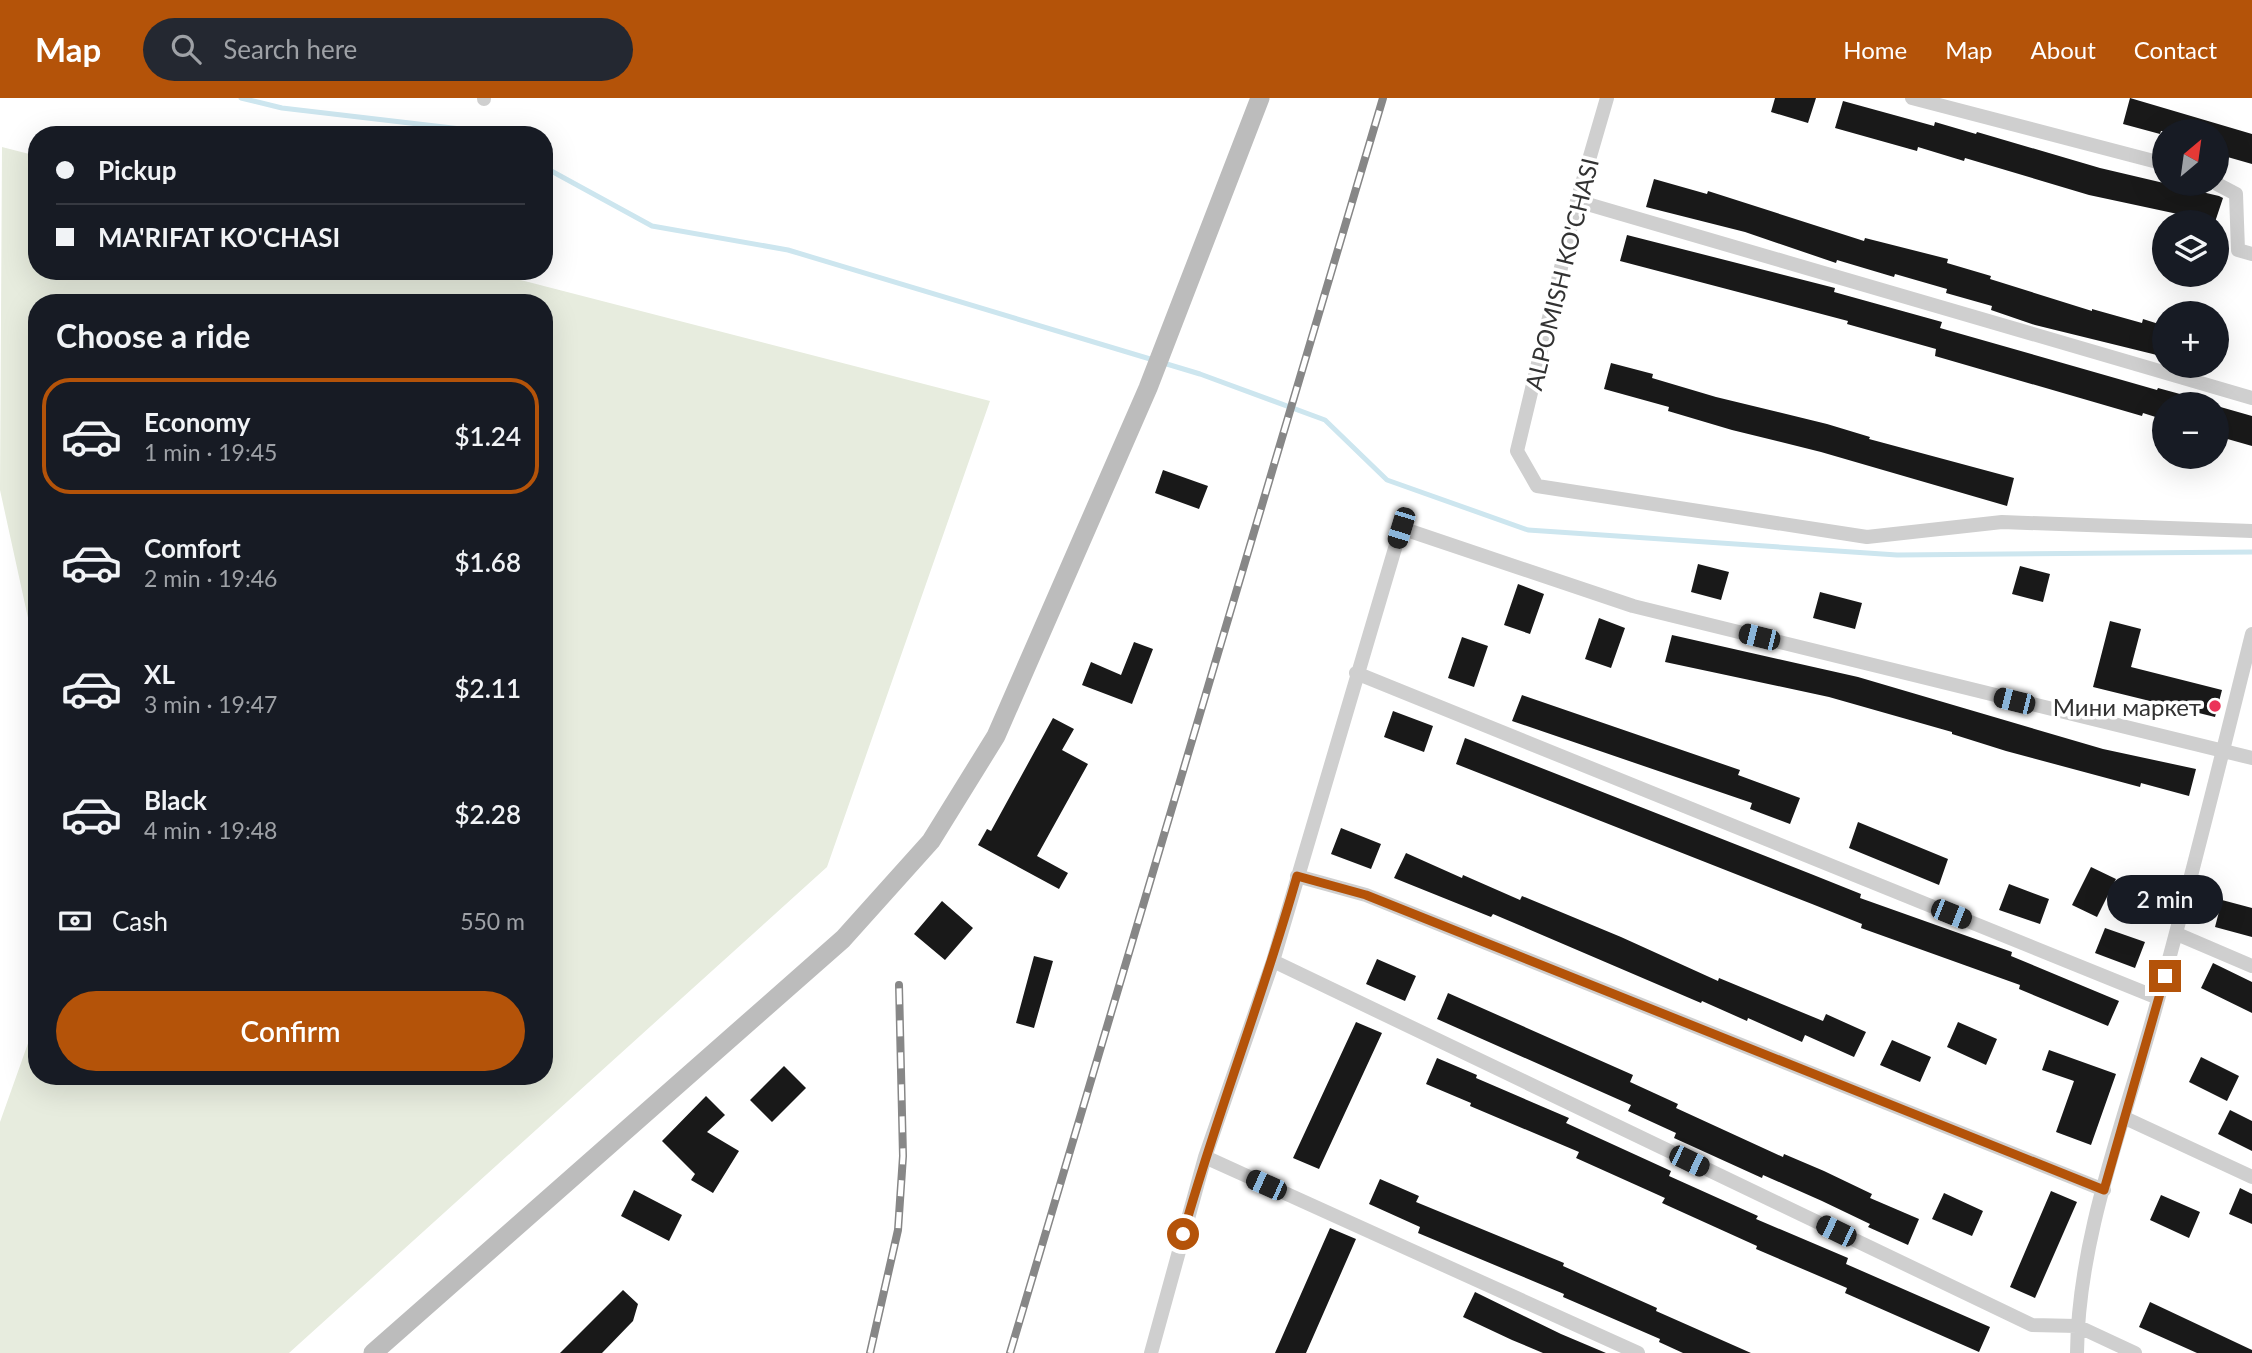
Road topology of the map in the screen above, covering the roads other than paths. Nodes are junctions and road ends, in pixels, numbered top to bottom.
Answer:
1 (1260, 98) edge
2 (1607, 98) edge
3 (1912, 98) edge
4 (2152, 161) edge
5 (2230, 191) edge
6 (1577, 201) junction
7 (2252, 254) edge
8 (2252, 398) edge
9 (2252, 531) edge
10 (2252, 634) edge
11 (1356, 673) junction
12 (2223, 752) junction
13 (2252, 758) edge
14 (1297, 876) junction
15 (2176, 934) junction
16 (1273, 961) junction
17 (2252, 965) edge
18 (2158, 998) junction
19 (2125, 1118) junction
20 (1205, 1157) junction
21 (2252, 1177) edge
22 (2104, 1190) junction
23 (2077, 1326) junction
24 (373, 1353) edge
25 (1151, 1353) edge
26 (1638, 1353) edge
27 (2077, 1353) edge
28 (2135, 1353) edge

1 - 24 main road
2 - 6 street, ALPOMISH KO'CHASI
3 - 4 street
5 - 7 street
6 - 8 street
6 - 9 street, ALPOMISH KO'CHASI
10 - 12 street
11 - 12 street
11 - 14 street
11 - 18 street
12 - 13 street
12 - 15 street
14 - 16 street
14 - 22 street
15 - 17 street
15 - 18 street
16 - 20 street
16 - 23 street
18 - 19 street
19 - 21 street
19 - 22 street
20 - 25 street
20 - 26 street
22 - 23 street
23 - 27 street
23 - 28 street

